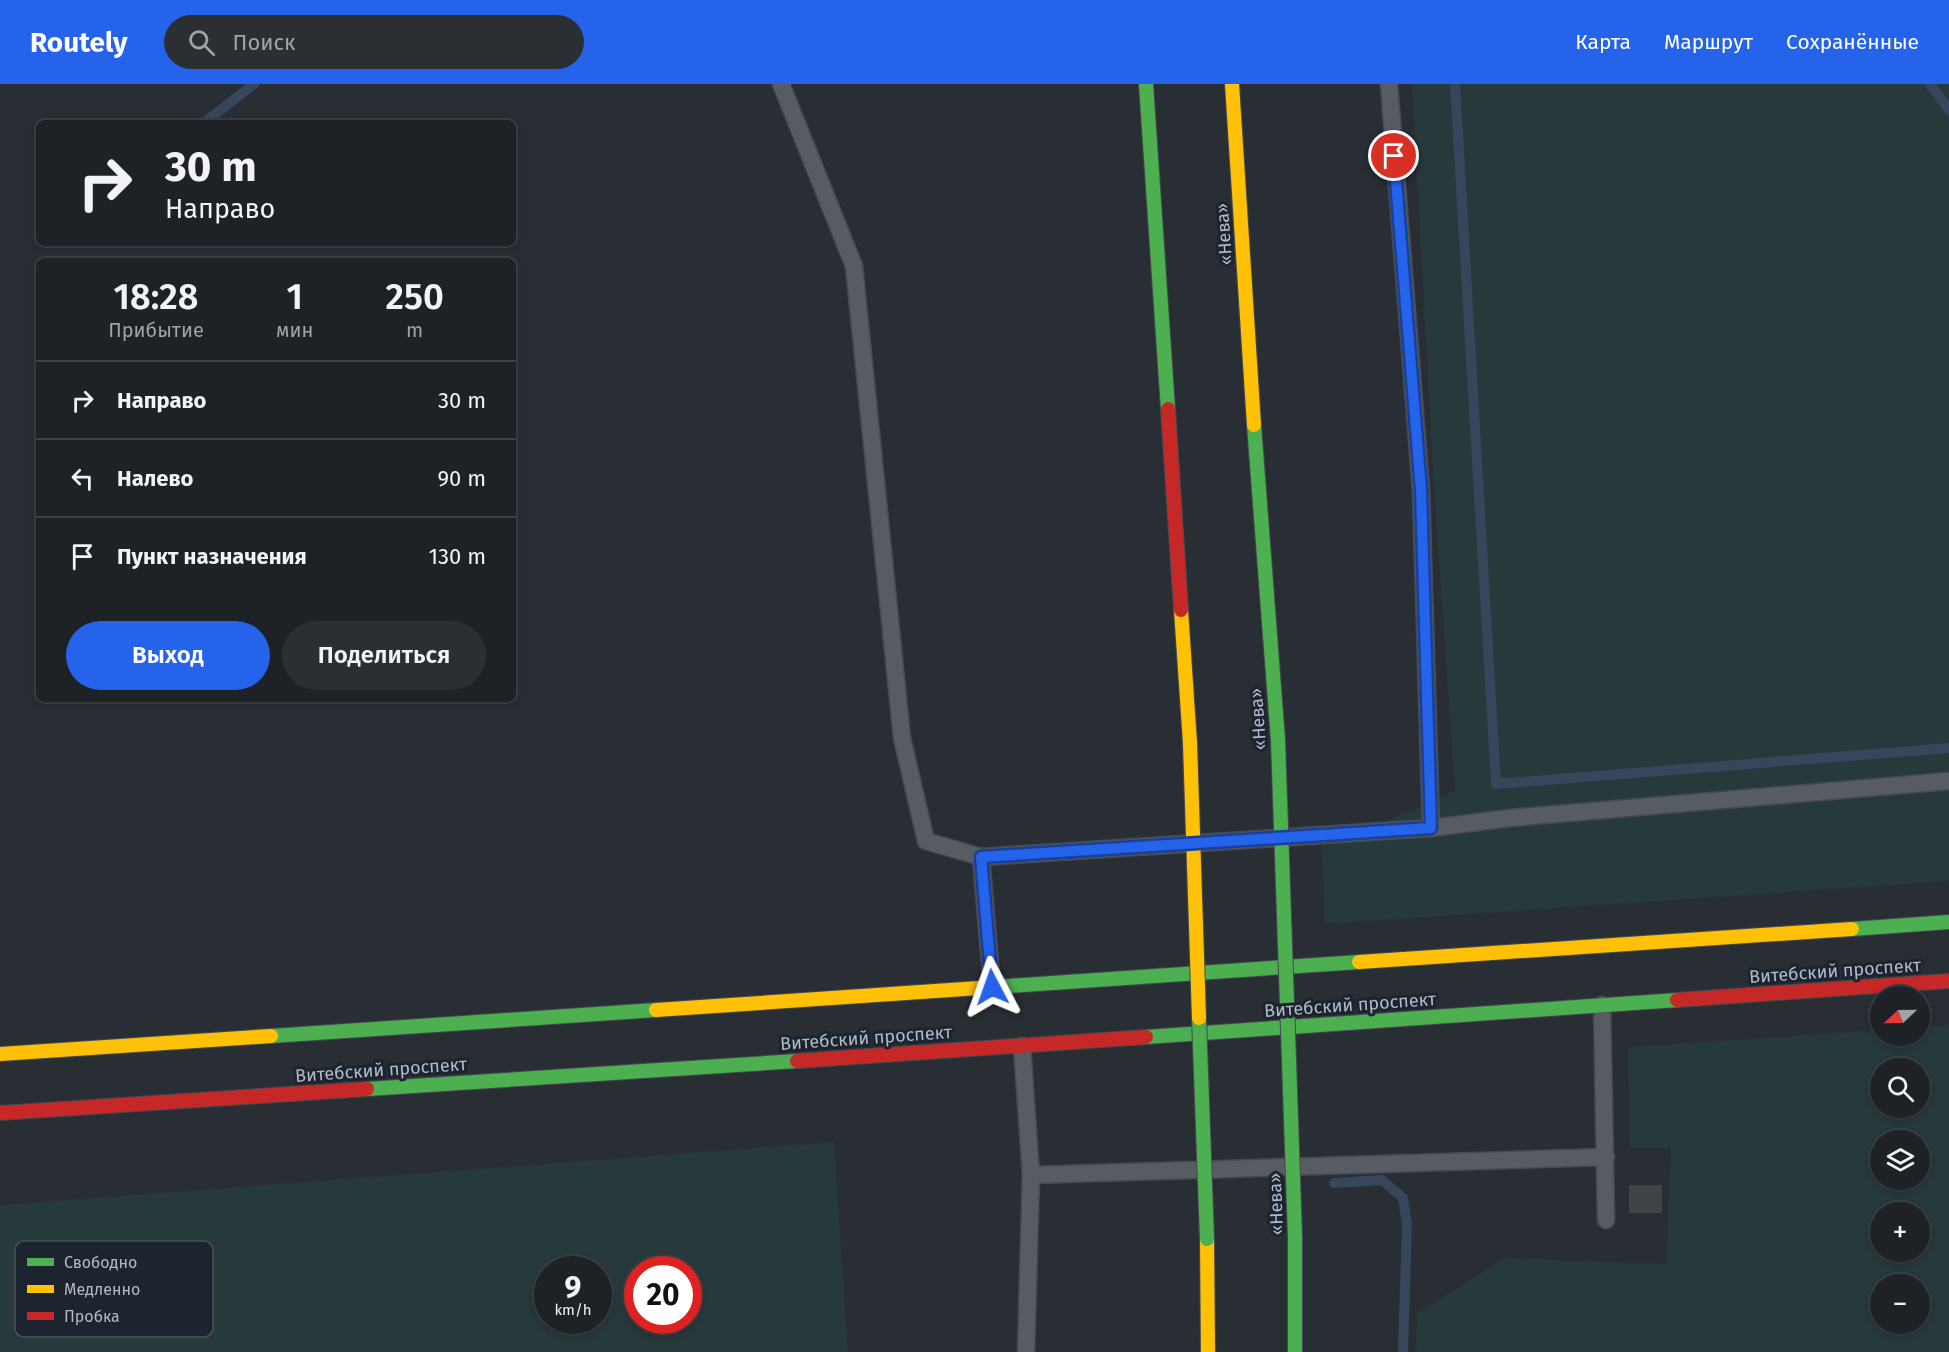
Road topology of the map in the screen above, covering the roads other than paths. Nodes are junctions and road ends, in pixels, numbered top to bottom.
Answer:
1 (781, 84) edge
2 (1146, 84) edge
3 (1232, 84) edge
4 (1389, 84) edge
5 (1949, 782) edge
6 (1431, 828) junction
7 (981, 857) junction
8 (1949, 922) edge
9 (1949, 981) edge
10 (992, 987) junction
11 (1602, 1005) junction
12 (1022, 1046) junction
13 (0, 1054) edge
14 (0, 1113) edge
15 (1606, 1157) junction
16 (1031, 1175) junction
17 (1606, 1220) dead end
18 (1026, 1352) edge
19 (1208, 1352) edge
20 (1295, 1352) edge

1 - 7 lane
2 - 19 main road, bridge
3 - 20 main road, «Нева», bridge
4 - 6 lane
5 - 6 lane
6 - 7 lane
7 - 10 lane
8 - 10 main road
9 - 11 main road, Витебский проспект
10 - 13 main road
11 - 12 main road, Витебский проспект
11 - 15 lane
12 - 14 main road, Витебский проспект
12 - 16 lane
15 - 16 lane
15 - 17 lane
16 - 18 lane

